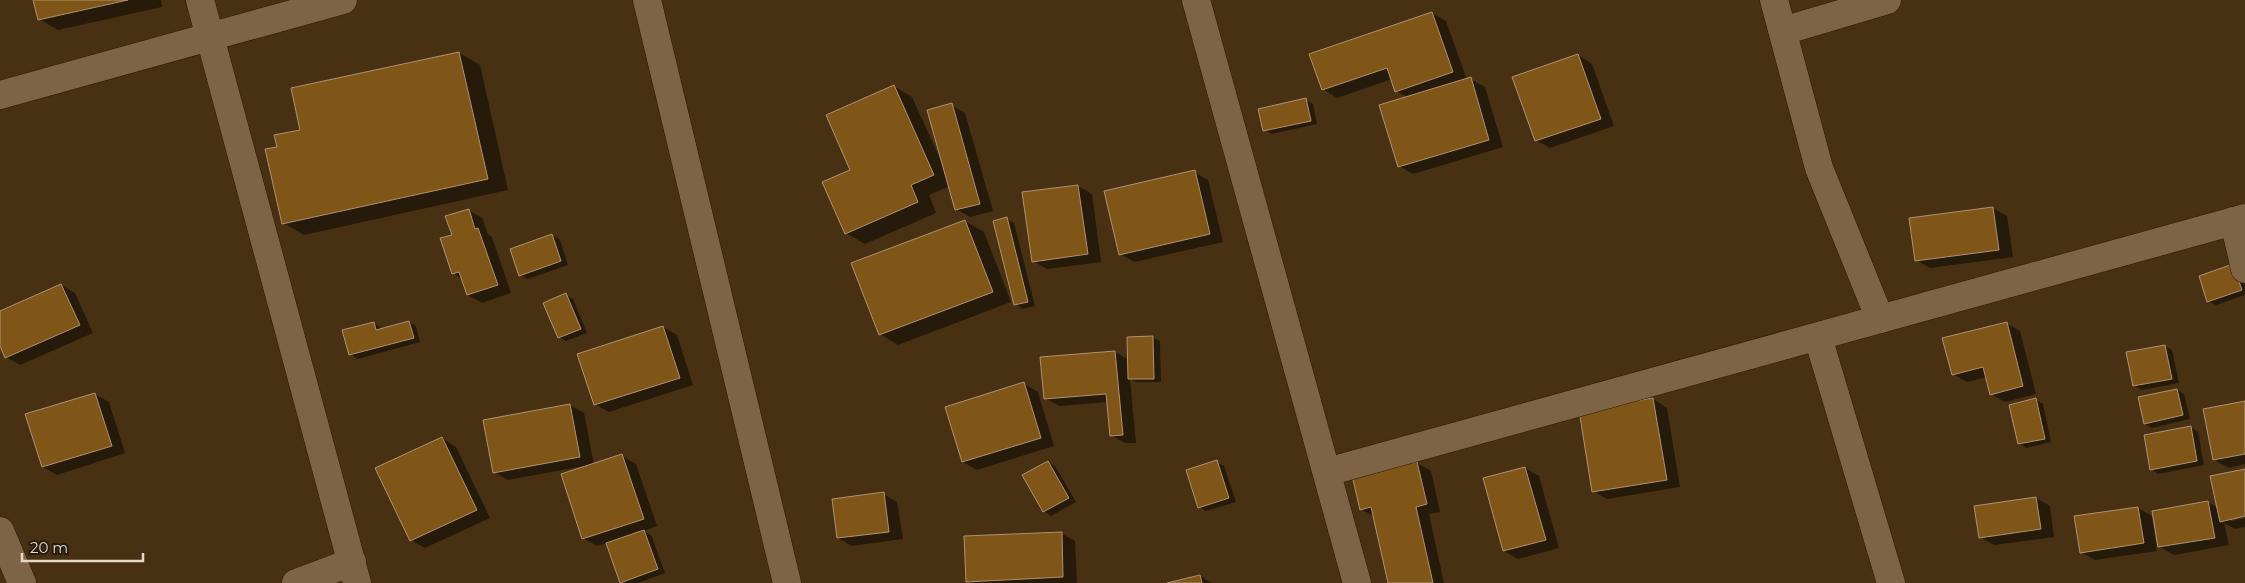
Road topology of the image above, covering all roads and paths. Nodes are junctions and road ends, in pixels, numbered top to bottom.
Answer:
1 (200, 0) edge
2 (343, 0) edge
3 (647, 0) edge
4 (1196, 0) edge
5 (1774, 0) edge
6 (1887, 0) edge
7 (1783, 30) junction
8 (210, 37) junction
9 (0, 95) edge
10 (2239, 220) edge
11 (2245, 269) edge
12 (1880, 319) junction
13 (1818, 336) junction
14 (1327, 472) junction
15 (0, 531) edge
16 (355, 572) edge
17 (22, 583) edge
18 (296, 583) edge
19 (787, 583) edge
20 (1357, 583) edge
21 (1891, 583) edge

1 - 8 street
2 - 8 street
3 - 19 street
4 - 14 street
5 - 7 street
6 - 7 street
7 - 12 street
8 - 9 street
8 - 16 street
10 - 11 street
10 - 12 street
12 - 13 street
13 - 14 street
13 - 21 street
14 - 20 street
15 - 17 street
16 - 18 street

